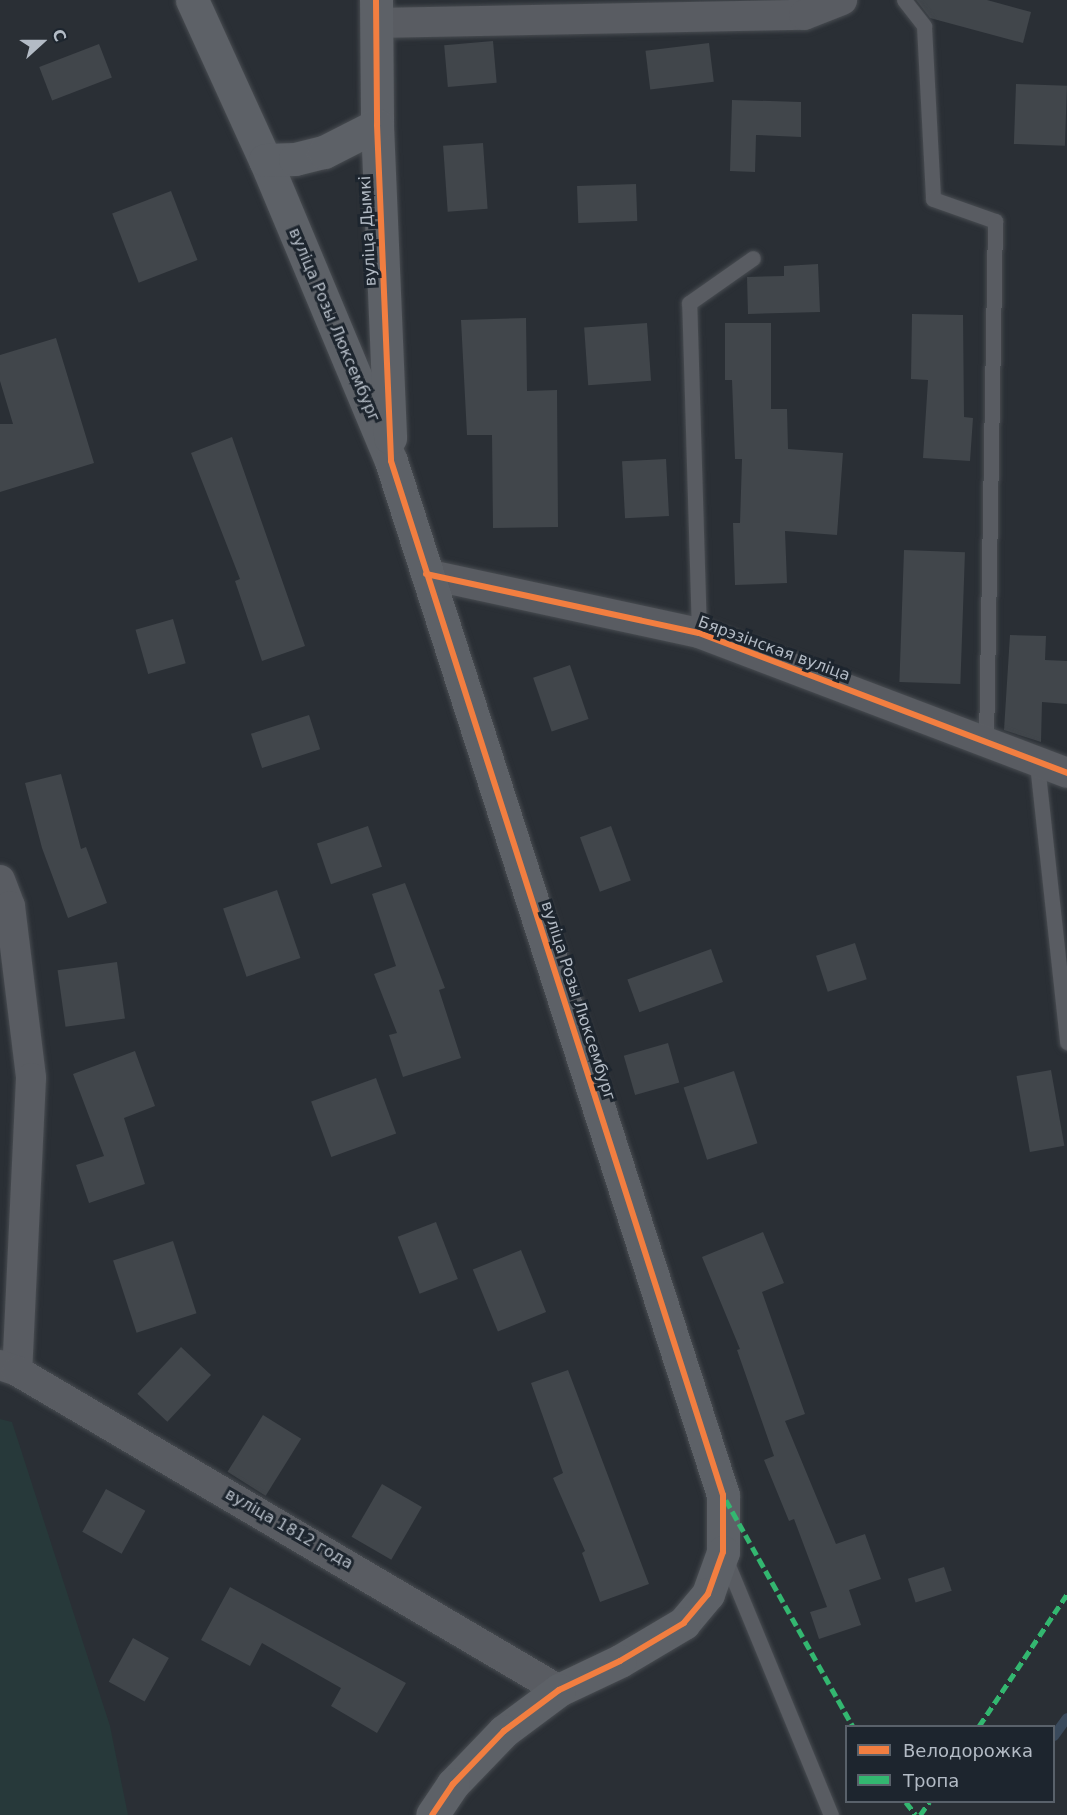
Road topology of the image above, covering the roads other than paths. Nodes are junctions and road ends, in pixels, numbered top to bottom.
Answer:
1 (192, 0) edge
2 (842, 0) edge
3 (904, 0) edge
4 (376, 11) edge
5 (376, 125) junction
6 (265, 160) junction
7 (753, 258) dead end
8 (391, 461) junction
9 (426, 574) junction
10 (699, 633) junction
11 (986, 743) junction
12 (1037, 764) junction
13 (1067, 773) edge
14 (0, 880) edge
15 (1067, 1042) edge
16 (9, 1368) edge
17 (723, 1552) junction
18 (559, 1690) junction
19 (432, 1815) edge
20 (831, 1815) edge

1 - 6 main road, вуліца Розы Люксембург
2 - 4 street
3 - 11 lane
4 - 5 main road, вуліца Дымкі
5 - 6 main road
5 - 8 main road, вуліца Дымкі
6 - 8 main road, вуліца Розы Люксембург
7 - 10 lane
8 - 9 main road, вуліца Розы Люксембург
9 - 10 street, Бярэзінская вуліца
9 - 17 main road, вуліца Розы Люксембург
10 - 11 street, Бярэзінская вуліца
11 - 12 street, Бярэзінская вуліца
12 - 13 street, Бярэзінская вуліца
12 - 15 lane
14 - 16 street, вуліца 1812 года
16 - 18 street, вуліца 1812 года
17 - 18 main road, вуліца Розы Люксембург
17 - 20 lane
18 - 19 main road, вуліца Розы Люксембург

